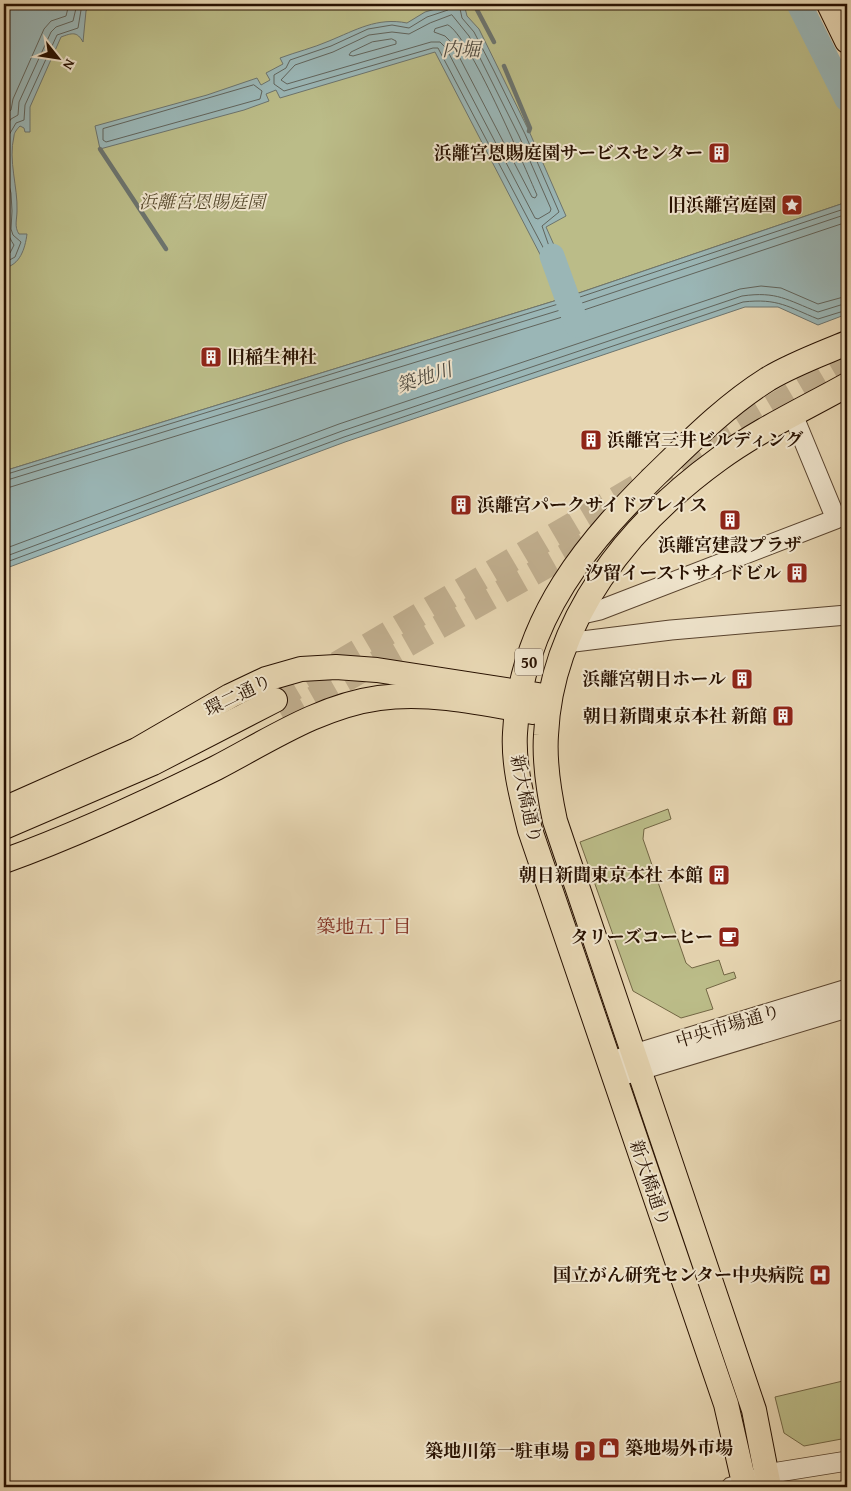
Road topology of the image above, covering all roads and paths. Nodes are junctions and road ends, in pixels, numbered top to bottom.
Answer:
1 (829, 4) edge
2 (847, 41) edge
3 (847, 343) edge
4 (847, 386) edge
5 (793, 414) junction
6 (847, 614) edge
7 (578, 615) junction
8 (566, 643) junction
9 (519, 701) junction
10 (549, 706) junction
11 (4, 809) edge
12 (4, 827) edge
13 (4, 845) edge
14 (4, 861) edge
15 (847, 989) edge
16 (847, 1008) edge
17 (636, 1062) junction
18 (611, 1070) junction
19 (847, 1461) edge
20 (768, 1481) edge
21 (740, 1486) edge

1 - 2 main road
3 - 9 main road, 新大橋通り / 50
4 - 5 main road, 新大橋通り / 50
5 - 7 main road, 新大橋通り / 50
5 - 7 street
6 - 8 street
7 - 8 main road, 新大橋通り / 50
8 - 10 main road, 新大橋通り / 50
9 - 10 main road, 環二通り / 50
9 - 11 main road, 環二通り / 50
9 - 14 main road, 環二通り / 50
9 - 18 main road, 新大橋通り / 50
10 - 17 main road, 新大橋通り / 50
12 - 13 main road, 環二通り
15 - 17 street, 中央市場通り
16 - 17 street, 中央市場通り
17 - 18 street, 中央市場通り
17 - 20 main road, 新大橋通り / 50
18 - 21 main road, 新大橋通り / 50
19 - 20 street
20 - 21 street

